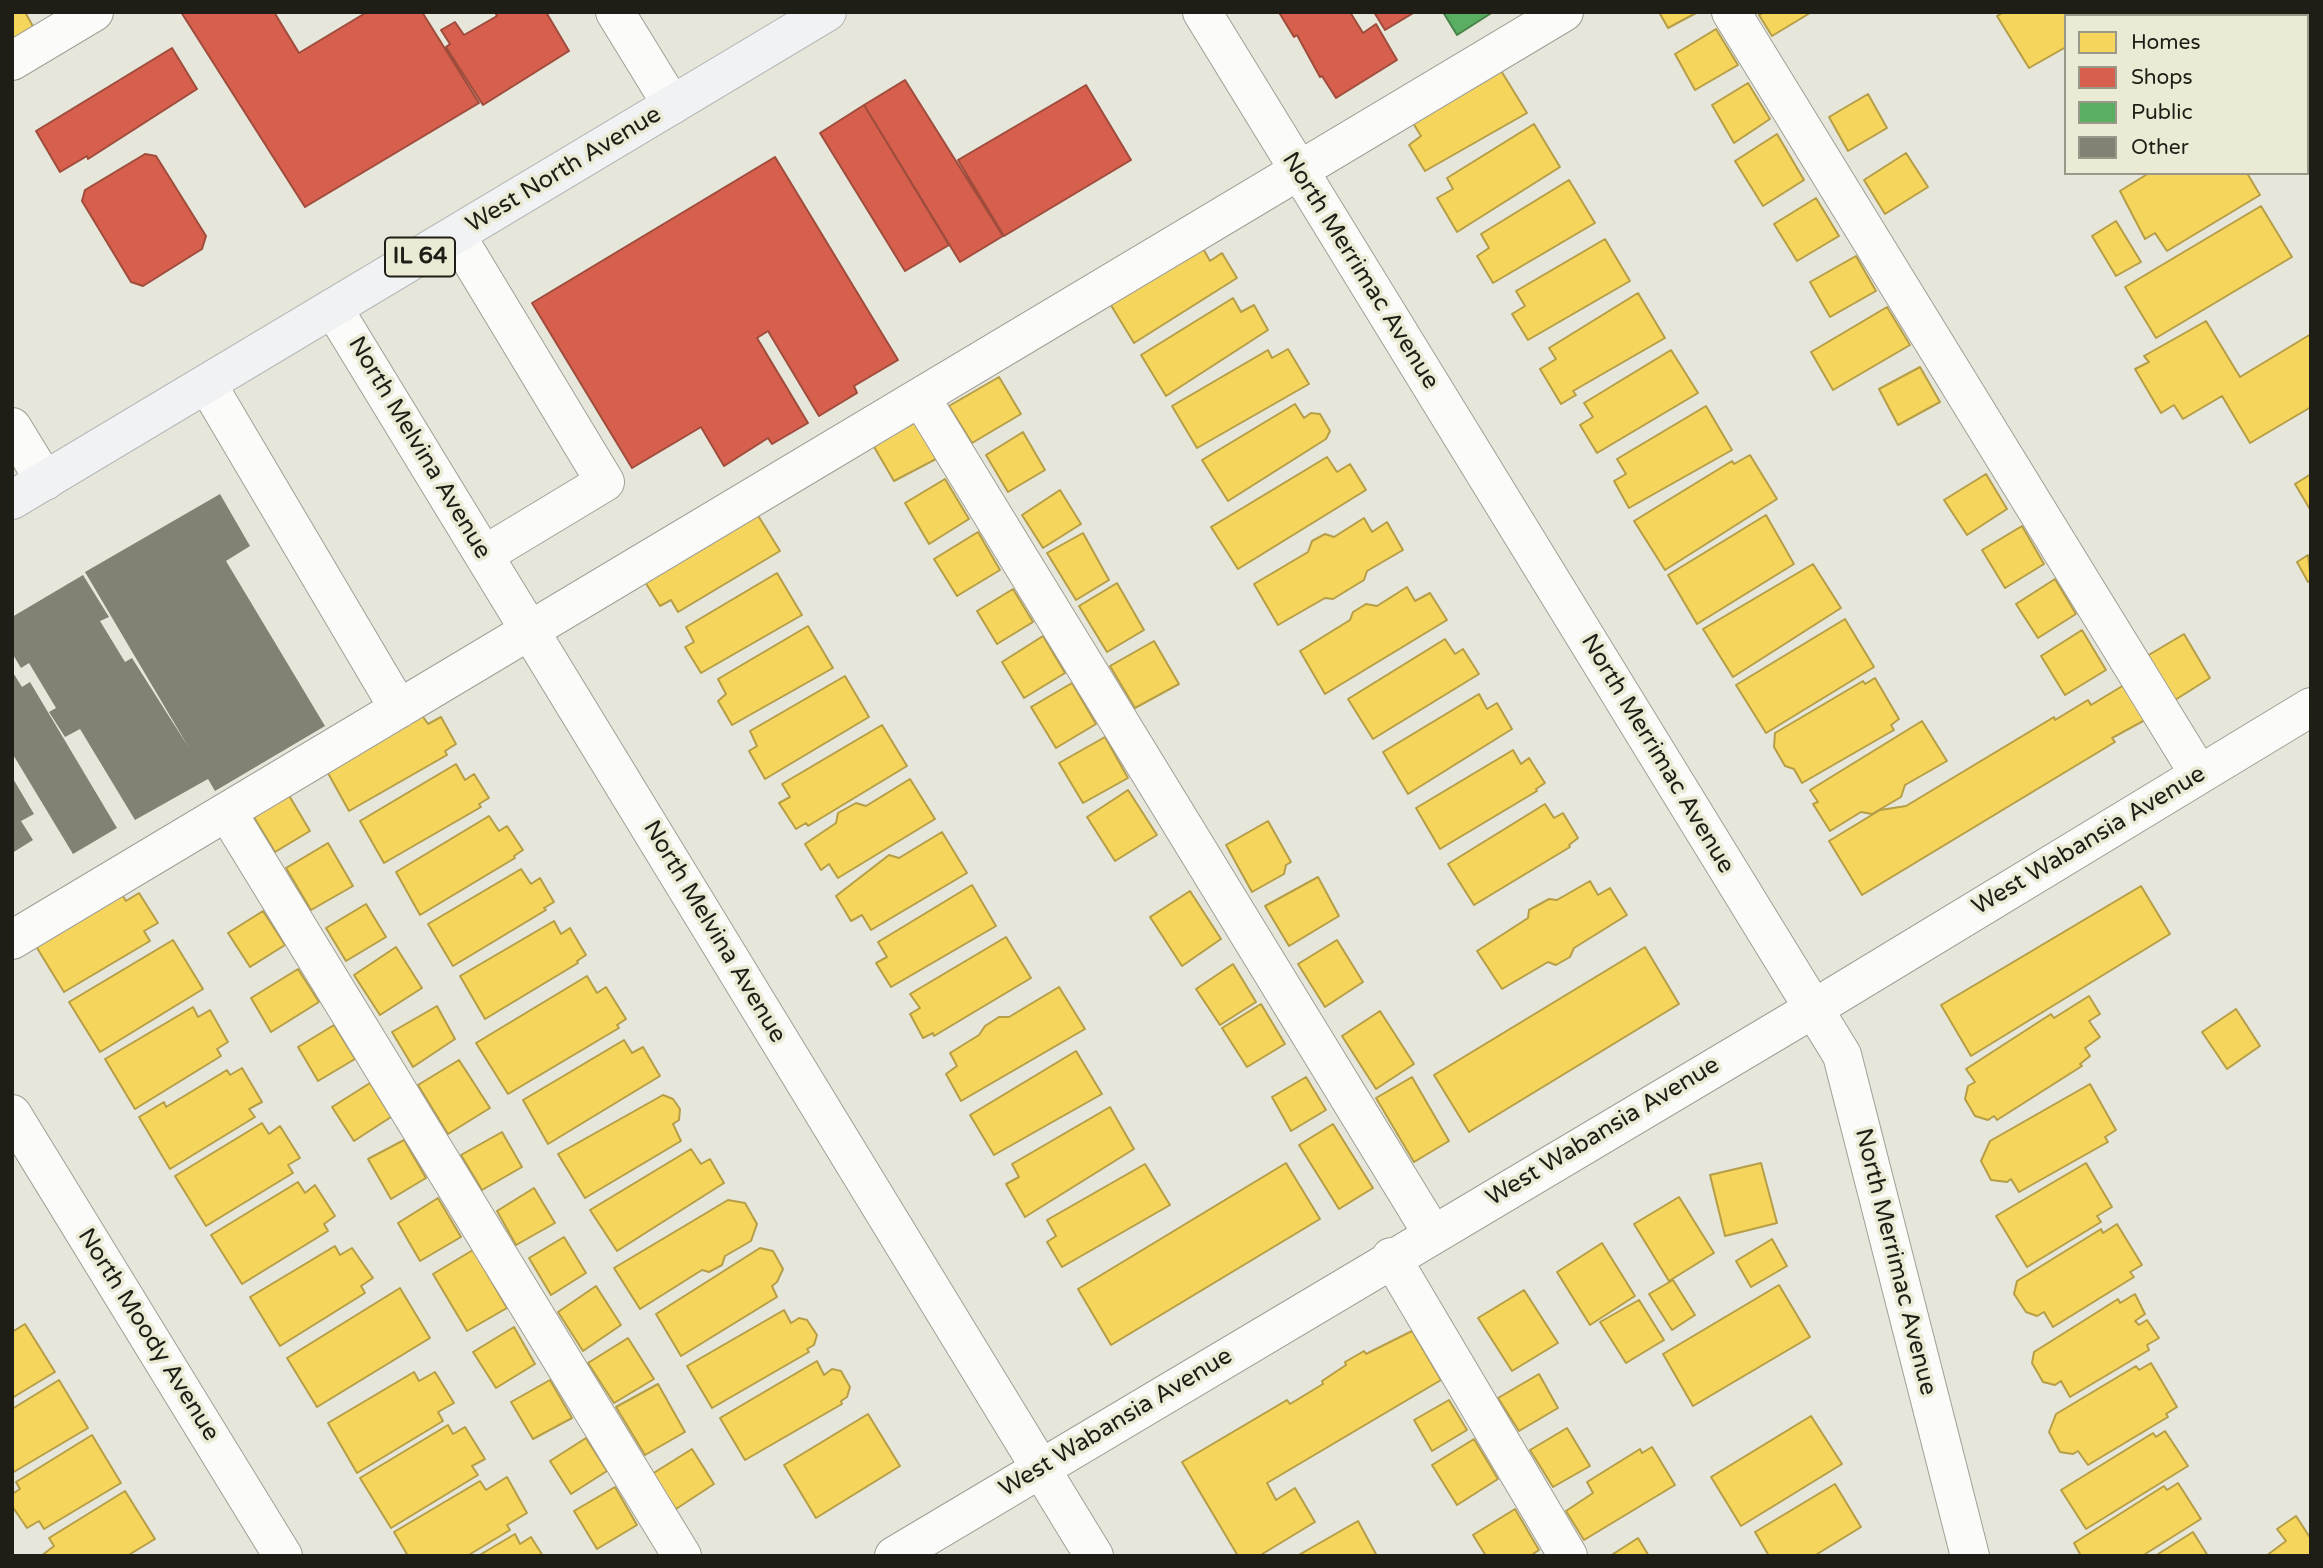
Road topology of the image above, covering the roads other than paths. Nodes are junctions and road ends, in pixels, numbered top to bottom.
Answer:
1 (94, 12) edge
2 (615, 12) edge
3 (827, 12) edge
4 (1202, 12) edge
5 (1564, 12) edge
6 (1731, 12) edge
7 (12, 61) edge
8 (672, 105) junction
9 (1299, 171) junction
10 (456, 235) junction
11 (333, 308) junction
12 (207, 384) junction
13 (920, 398) junction
14 (12, 426) edge
15 (45, 481) junction
16 (12, 500) edge
17 (484, 555) junction
18 (530, 631) junction
19 (2311, 707) edge
20 (399, 709) junction
21 (2199, 774) junction
22 (227, 812) junction
23 (12, 940) edge
24 (1813, 1009) junction
25 (12, 1114) edge
26 (1432, 1233) junction
27 (1391, 1257) junction
28 (1041, 1467) junction
29 (284, 1556) edge
30 (682, 1556) edge
31 (894, 1556) edge
32 (1094, 1556) edge
33 (1568, 1556) edge
34 (1970, 1556) edge

1 - 7 street
2 - 8 street
3 - 8 main road, West North Avenue / IL 64
4 - 9 street, North Merrimac Avenue
5 - 9 street
6 - 21 street
8 - 10 main road, West North Avenue / IL 64
9 - 13 street
9 - 24 street, North Merrimac Avenue
10 - 11 main road, West North Avenue / IL 64
10 - 17 street
11 - 12 main road, West North Avenue / IL 64
11 - 17 street, North Melvina Avenue
12 - 15 main road, West North Avenue / IL 64
12 - 20 street
13 - 18 street
13 - 26 street
14 - 15 street
15 - 16 main road, West North Avenue / IL 64
17 - 18 street, North Melvina Avenue
18 - 20 street
18 - 28 street, North Melvina Avenue
19 - 21 street, West Wabansia Avenue
20 - 22 street
21 - 24 street, West Wabansia Avenue
22 - 23 street
22 - 30 street
24 - 26 street, West Wabansia Avenue
24 - 34 street, North Merrimac Avenue
25 - 29 street, North Moody Avenue
26 - 27 street, West Wabansia Avenue
27 - 28 street, West Wabansia Avenue
27 - 33 street
28 - 31 street, West Wabansia Avenue
28 - 32 street, North Melvina Avenue

